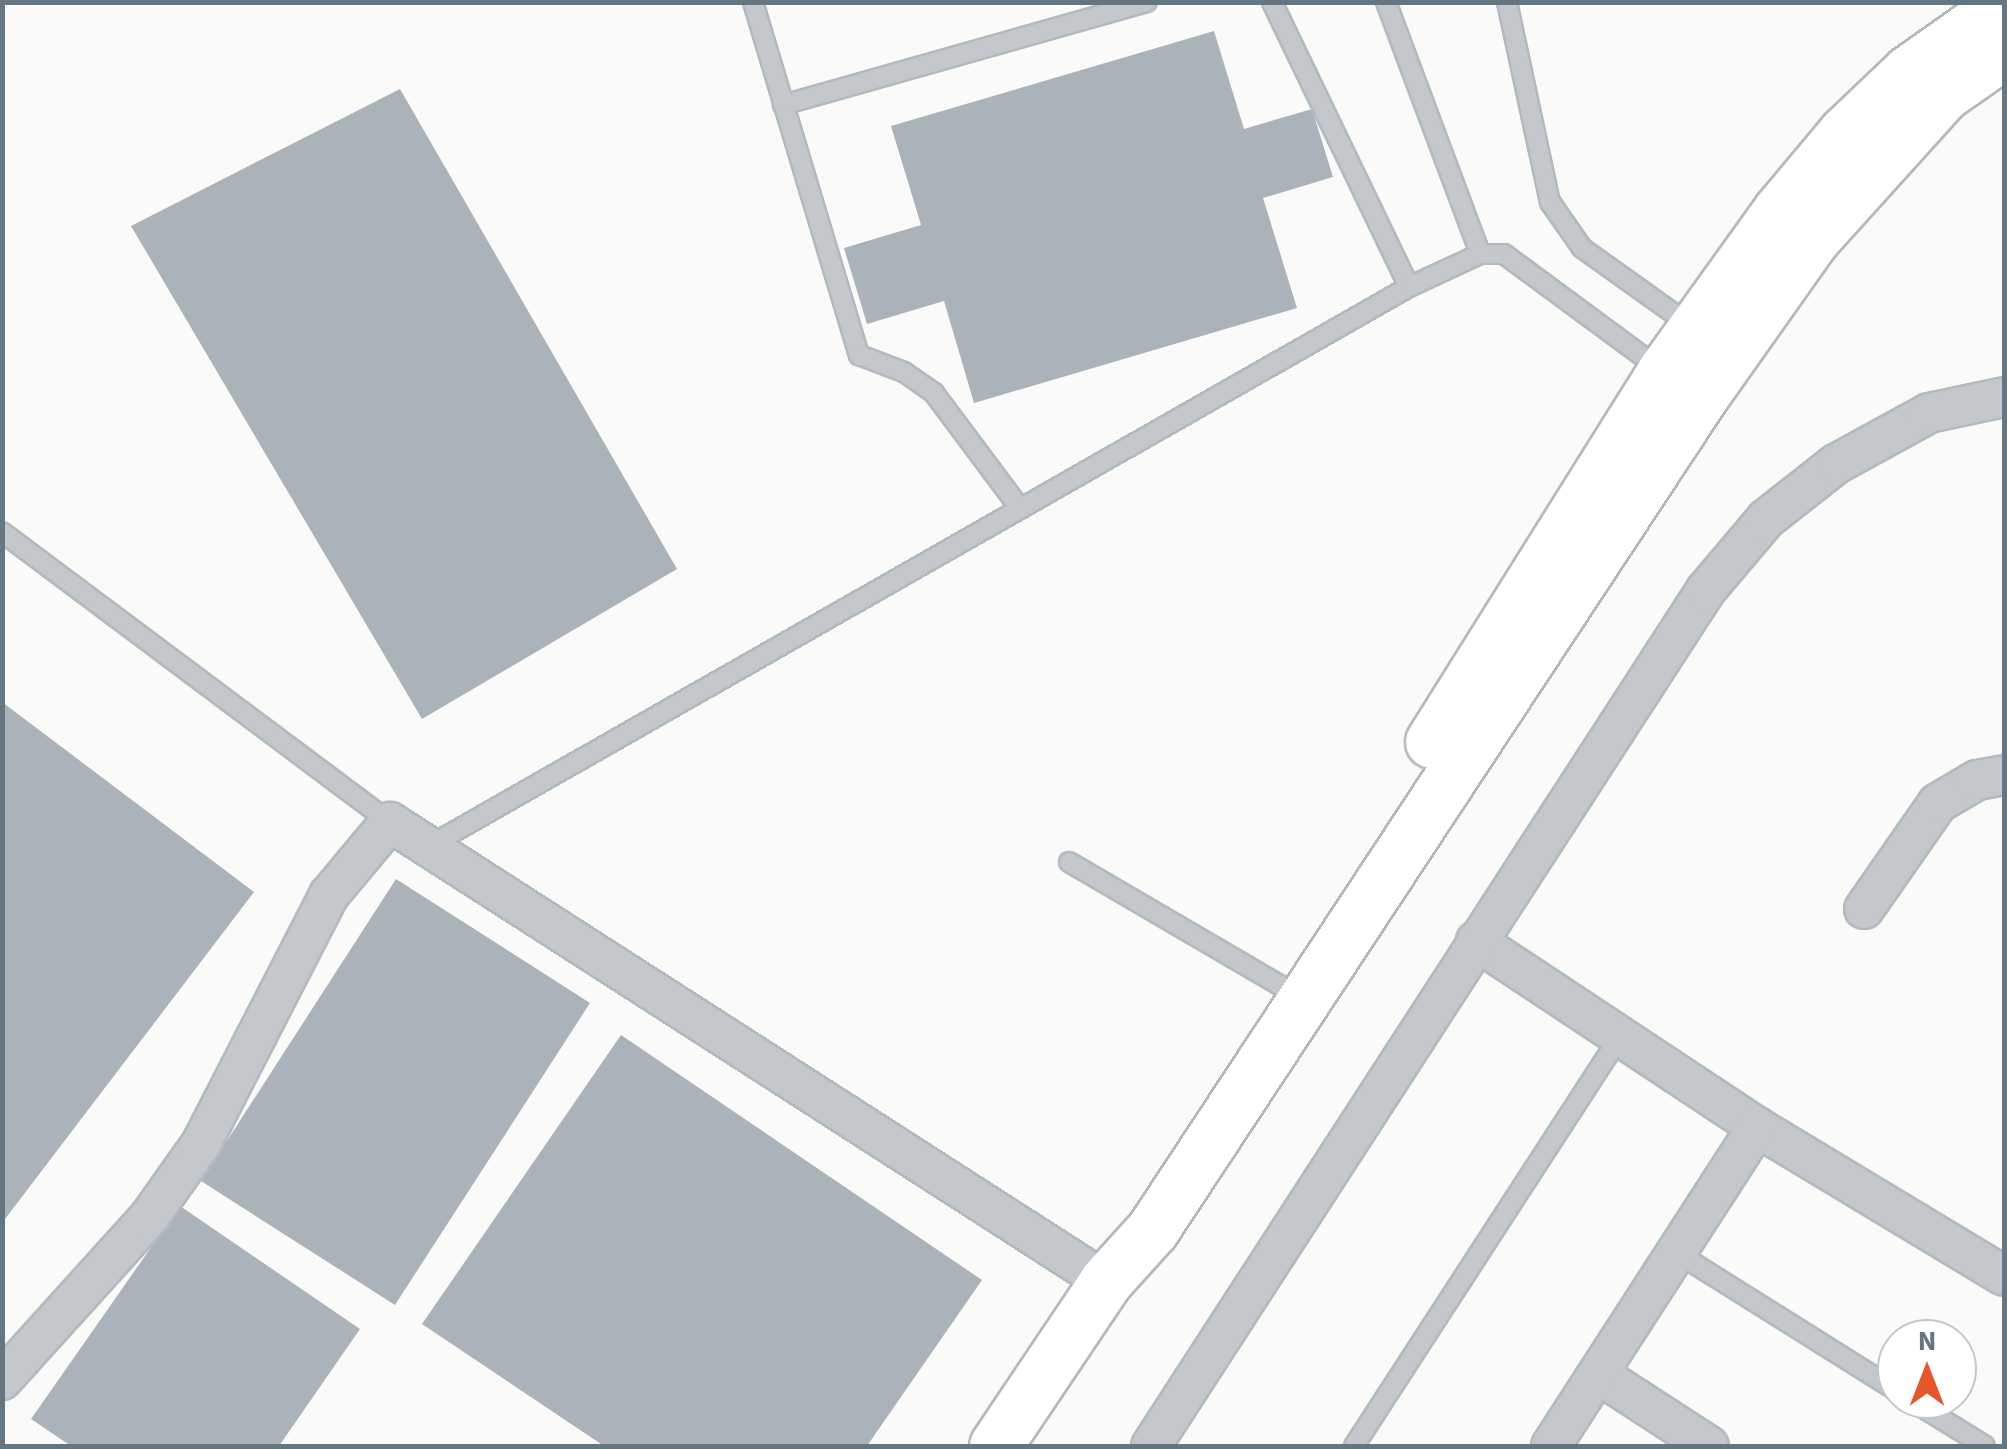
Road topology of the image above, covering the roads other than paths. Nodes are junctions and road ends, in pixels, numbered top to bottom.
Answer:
1 (754, 2) edge
2 (1147, 2) edge
3 (1272, 2) edge
4 (1386, 2) edge
5 (1507, 2) edge
6 (2004, 5) edge
7 (2004, 53) edge
8 (783, 104) junction
9 (1480, 254) junction
10 (1409, 287) junction
11 (1713, 341) junction
12 (1683, 384) junction
13 (2004, 397) edge
14 (1019, 507) junction
15 (2, 532) edge
16 (2004, 775) edge
17 (390, 822) junction
18 (428, 846) junction
19 (1069, 862) dead end
20 (1864, 909) dead end
21 (1476, 941) junction
22 (1292, 993) junction
23 (1622, 1034) junction
24 (1757, 1128) junction
25 (1677, 1253) junction
26 (2004, 1276) edge
27 (1106, 1282) junction
28 (1598, 1374) junction
29 (1877, 1378) edge
30 (2, 1380) edge
31 (1941, 1419) edge
32 (996, 1446) edge
33 (1150, 1446) edge
34 (1354, 1446) edge
35 (1551, 1446) edge
36 (1708, 1446) edge
37 (1985, 1446) edge

1 - 8 lane
2 - 8 lane
3 - 10 lane
4 - 9 lane
5 - 11 lane
6 - 11 street
7 - 11 street
8 - 14 lane
9 - 10 lane
9 - 12 lane
10 - 14 lane
11 - 12 street
12 - 22 street
13 - 21 street
14 - 18 lane
15 - 17 lane
16 - 20 street
17 - 18 street
17 - 30 street
18 - 27 street
19 - 22 lane
21 - 23 street
21 - 33 street
22 - 27 street
23 - 24 street
23 - 34 lane
24 - 25 street
24 - 26 street
25 - 28 street
25 - 29 lane
27 - 32 street
28 - 35 street
28 - 36 street
31 - 37 lane

